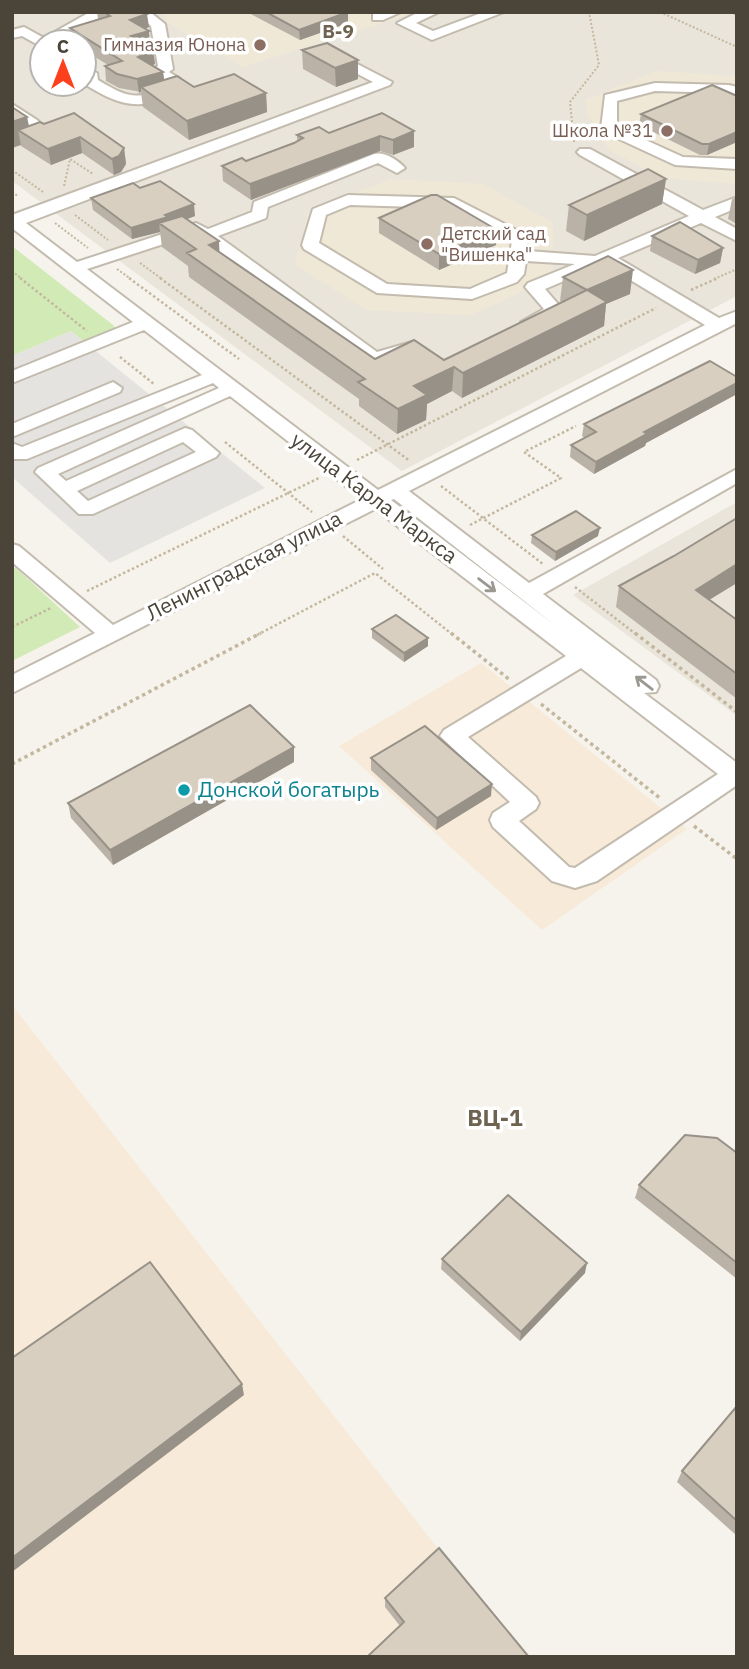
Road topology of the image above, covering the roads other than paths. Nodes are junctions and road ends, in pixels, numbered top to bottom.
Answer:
1 (103, 12) edge
2 (141, 12) edge
3 (394, 12) edge
4 (432, 12) edge
5 (497, 12) edge
6 (378, 17) dead end
7 (74, 28) edge
8 (338, 58) edge
9 (98, 86) edge
10 (737, 93) edge
11 (12, 108) edge
12 (32, 123) edge
13 (663, 137) edge
14 (585, 152) road end
15 (622, 153) junction
16 (737, 164) edge
17 (397, 169) dead end
18 (646, 183) junction
19 (620, 194) edge
20 (737, 202) edge
21 (703, 217) junction
22 (13, 221) edge
23 (206, 235) junction
24 (737, 236) edge
25 (519, 256) junction
26 (604, 259) junction
27 (74, 268) junction
28 (737, 316) edge
29 (146, 323) junction
30 (717, 325) junction
31 (517, 328) edge
32 (430, 358) edge
33 (214, 376) junction
34 (12, 379) edge
35 (113, 388) dead end
36 (231, 389) junction
37 (12, 430) edge
38 (12, 449) edge
39 (426, 474) junction
40 (737, 475) edge
41 (395, 489) junction
42 (64, 490) junction
43 (375, 500) junction
44 (328, 524) junction
45 (12, 551) edge
46 (527, 593) junction
47 (110, 634) junction
48 (582, 657) junction
49 (12, 684) edge
50 (736, 768) edge

1 - 7 street
2 - 9 street
3 - 6 street
4 - 5 street
8 - 22 street
10 - 15 street
11 - 12 street
13 - 15 street
14 - 15 street
15 - 16 street
15 - 18 street
17 - 23 street
18 - 19 street
18 - 21 street
20 - 21 street
21 - 24 street
21 - 26 street
22 - 27 street, улица Карла Маркса
23 - 27 street
23 - 32 street
25 - 25 street
25 - 26 street
26 - 30 street
26 - 31 street
27 - 29 street, улица Карла Маркса
28 - 30 street
28 - 39 street
29 - 33 street, улица Карла Маркса
29 - 34 street
30 - 39 street
33 - 36 street, улица Карла Маркса
33 - 38 street
35 - 37 street
36 - 42 street
36 - 43 street, улица Карла Маркса
39 - 41 street
40 - 46 street
41 - 43 street
41 - 46 street, улица Карла Маркса
42 - 42 street
43 - 44 street
43 -> 48 street, улица Карла Маркса
44 - 47 street, Ленинградская улица
44 - 49 street
45 - 47 street
50 -> 46 street, улица Карла Маркса
47 - 49 street, Ленинградская улица
48 - 50 street, улица Карла Маркса
48 - 50 street

